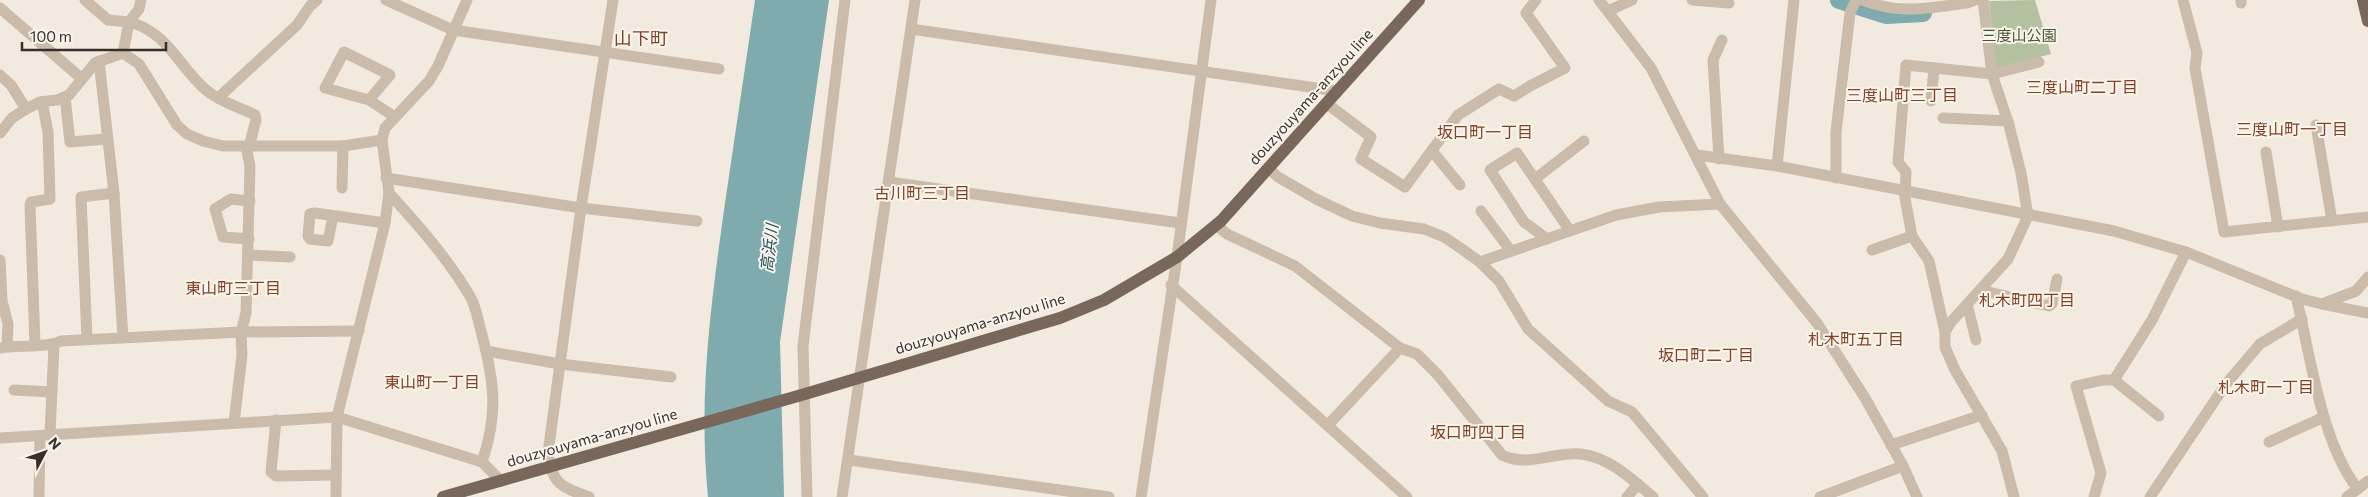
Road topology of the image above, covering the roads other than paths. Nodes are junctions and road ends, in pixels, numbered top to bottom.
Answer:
1 (85, 0) edge
2 (317, 0) edge
3 (386, 0) edge
4 (468, 0) edge
5 (613, 0) edge
6 (845, 0) edge
7 (915, 0) edge
8 (1211, 0) edge
9 (1419, 0) edge
10 (1536, 0) edge
11 (1599, 0) edge
12 (1632, 0) edge
13 (1692, 0) edge
14 (1794, 0) edge
15 (1856, 0) edge
16 (1862, 0) edge
17 (1975, 0) edge
18 (1983, 0) edge
19 (2183, 0) edge
20 (2363, 0) edge
21 (139, 1) edge
22 (1729, 3) dead end
23 (1884, 4) edge
24 (1930, 4) edge
25 (0, 8) edge
26 (1608, 11) junction
27 (2368, 21) edge
28 (129, 22) junction
29 (911, 29) junction
30 (453, 30) junction
31 (1722, 40) dead end
32 (606, 52) junction
33 (123, 53) junction
34 (99, 61) junction
35 (2038, 62) dead end
36 (719, 69) dead end
37 (1934, 69) junction
38 (1201, 70) junction
39 (1992, 74) junction
40 (0, 75) edge
41 (80, 78) junction
42 (1337, 91) junction
43 (65, 97) junction
44 (218, 98) junction
45 (369, 100) junction
46 (1931, 101) dead end
47 (42, 102) junction
48 (1326, 103) junction
49 (26, 109) junction
50 (395, 117) junction
51 (1943, 118) dead end
52 (2008, 120) junction
53 (2316, 125) dead end
54 (0, 133) edge
55 (107, 139) junction
56 (382, 140) junction
57 (1584, 141) dead end
58 (343, 146) junction
59 (248, 147) junction
60 (1432, 151) junction
61 (2266, 152) dead end
62 (1697, 155) junction
63 (1719, 159) junction
64 (1777, 166) junction
65 (1269, 169) junction
66 (386, 178) junction
67 (1836, 178) junction
68 (1535, 179) junction
69 (889, 182) junction
70 (1460, 184) dead end
71 (342, 188) dead end
72 (1905, 190) junction
73 (114, 193) junction
74 (389, 193) junction
75 (250, 200) junction
76 (1720, 204) junction
77 (581, 208) junction
78 (1481, 211) dead end
79 (333, 216) dead end
80 (2028, 216) junction
81 (2368, 217) edge
82 (697, 221) dead end
83 (2332, 221) junction
84 (385, 223) junction
85 (1180, 223) junction
86 (1216, 225) junction
87 (2278, 227) junction
88 (1570, 231) junction
89 (1912, 236) junction
90 (249, 239) junction
91 (1546, 239) junction
92 (1872, 250) dead end
93 (1511, 251) junction
94 (2186, 252) junction
95 (248, 255) junction
96 (290, 257) dead end
97 (1177, 257) junction
98 (0, 260) edge
99 (1480, 262) junction
100 (2368, 277) edge
101 (2057, 279) dead end
102 (1171, 285) junction
103 (1980, 290) junction
104 (2296, 296) junction
105 (1967, 304) junction
106 (2322, 304) junction
107 (2368, 313) edge
108 (2302, 319) junction
109 (359, 331) junction
110 (241, 332) junction
111 (1945, 332) junction
112 (123, 338) junction
113 (87, 340) junction
114 (1976, 340) dead end
115 (35, 344) junction
116 (54, 345) junction
117 (4, 347) edge
118 (1400, 348) junction
119 (486, 351) junction
120 (560, 364) junction
121 (671, 377) dead end
122 (860, 377) junction
123 (2114, 380) junction
124 (14, 390) dead end
125 (52, 392) junction
126 (805, 394) junction
127 (1982, 415) junction
128 (2159, 416) dead end
129 (336, 417) junction
130 (2324, 417) junction
131 (276, 420) junction
132 (234, 423) junction
133 (1328, 425) junction
134 (45, 435) junction
135 (0, 438) edge
136 (2269, 442) dead end
137 (1892, 445) junction
138 (849, 460) junction
139 (482, 462) junction
140 (1903, 466) junction
141 (550, 468) junction
142 (336, 475) junction
143 (501, 481) junction
144 (1638, 484) junction
145 (2363, 485) edge
146 (39, 497) edge
147 (336, 497) edge
148 (443, 497) edge
149 (589, 497) edge
150 (807, 497) edge
151 (842, 497) edge
152 (1109, 497) edge
153 (1141, 497) edge
154 (1407, 497) edge
155 (1626, 497) edge
156 (1653, 497) edge
157 (1704, 497) edge
158 (1820, 497) edge
159 (1917, 497) edge
160 (2014, 497) edge
161 (2094, 497) edge
162 (2150, 497) edge
163 (2347, 497) edge

1 - 28 street
2 - 44 street
3 - 30 street
4 - 30 street
5 - 32 street
6 - 126 street
7 - 29 street
8 - 38 street
9 - 42 main road, douzyouyama-anzyou line
10 - 60 street
11 - 26 street
12 - 26 street
13 - 22 street
14 - 64 street
15 - 67 street
16 - 23 street
17 - 24 street
18 - 39 street
19 - 87 street
20 - 27 main road
21 - 28 street
23 - 24 street
25 - 41 street
26 - 62 street
28 - 33 street
28 - 44 street
29 - 38 street
29 - 69 street
30 - 32 street
30 - 50 street
31 - 63 street
32 - 36 street
32 - 77 street
33 - 34 street
33 - 59 street
34 - 41 street
34 - 55 street
35 - 39 street
37 - 39 street
37 - 46 street
37 - 72 street
38 - 42 street
38 - 85 street
39 - 52 street
40 - 49 street
41 - 43 street
42 - 48 main road, douzyouyama-anzyou line
43 - 47 street
43 - 55 street
44 - 59 street
45 - 45 street
45 - 50 street
47 - 49 street
47 - 115 street
48 - 60 street
48 - 65 main road, douzyouyama-anzyou line
49 - 54 street
50 - 56 street
51 - 52 street
52 - 80 street
53 - 83 street
55 - 73 street
56 - 58 street
56 - 66 street
57 - 68 street
58 - 59 street
58 - 71 street
59 - 75 street
60 - 70 street
61 - 87 street
62 - 63 street
62 - 76 street
63 - 64 street
64 - 67 street
65 - 86 main road, douzyouyama-anzyou line
65 - 99 street
66 - 74 street
66 - 77 street
67 - 72 street
68 - 88 street
68 - 91 street
69 - 85 street
69 - 122 street
72 - 80 street
72 - 89 street
73 - 112 street
73 - 113 street
74 - 84 street
74 - 119 street
75 - 90 street
75 - 90 street
76 - 88 street
76 - 137 street
77 - 82 street
77 - 120 street
78 - 93 street
79 - 84 street
80 - 94 street
80 - 103 street
81 - 83 street
83 - 87 street
84 - 109 street
85 - 97 street
86 - 97 main road, douzyouyama-anzyou line
86 - 118 street
88 - 91 street
89 - 92 street
89 - 111 street
90 - 95 street
91 - 93 street
93 - 99 street
94 - 104 street
94 - 123 street
95 - 96 street
95 - 110 street
97 - 102 street
97 - 122 main road, douzyouyama-anzyou line
98 - 117 street
99 - 157 street
100 - 106 street
101 - 103 street
102 - 133 street
102 - 153 street
103 - 105 street
104 - 106 street
104 - 108 street
105 - 111 street
105 - 114 street
106 - 107 street
108 - 130 street
108 - 162 street
109 - 110 street
109 - 129 street
110 - 112 street
110 - 132 street
111 - 127 street
112 - 113 street
113 - 116 street
115 - 116 street
115 - 117 street
116 - 125 street
118 - 133 street
118 - 144 street
119 - 120 street
119 - 139 street
120 - 121 street
120 - 141 street
122 - 126 main road, douzyouyama-anzyou line
122 - 138 street
123 - 128 street
123 - 161 street
124 - 125 street
125 - 134 street
126 - 141 main road, douzyouyama-anzyou line
126 - 150 street
127 - 137 street
127 - 160 street
129 - 131 street
129 - 139 street
129 - 142 street
130 - 136 street
130 - 145 street
131 - 132 street
131 - 142 street
132 - 134 street
133 - 154 street
134 - 135 street
134 - 146 street
137 - 140 street
138 - 151 street
138 - 152 street
139 - 143 street
140 - 158 street
140 - 159 street
141 - 143 main road, douzyouyama-anzyou line
141 - 149 street
142 - 147 street
143 - 148 main road, douzyouyama-anzyou line
144 - 155 street
144 - 156 street
145 - 163 street

